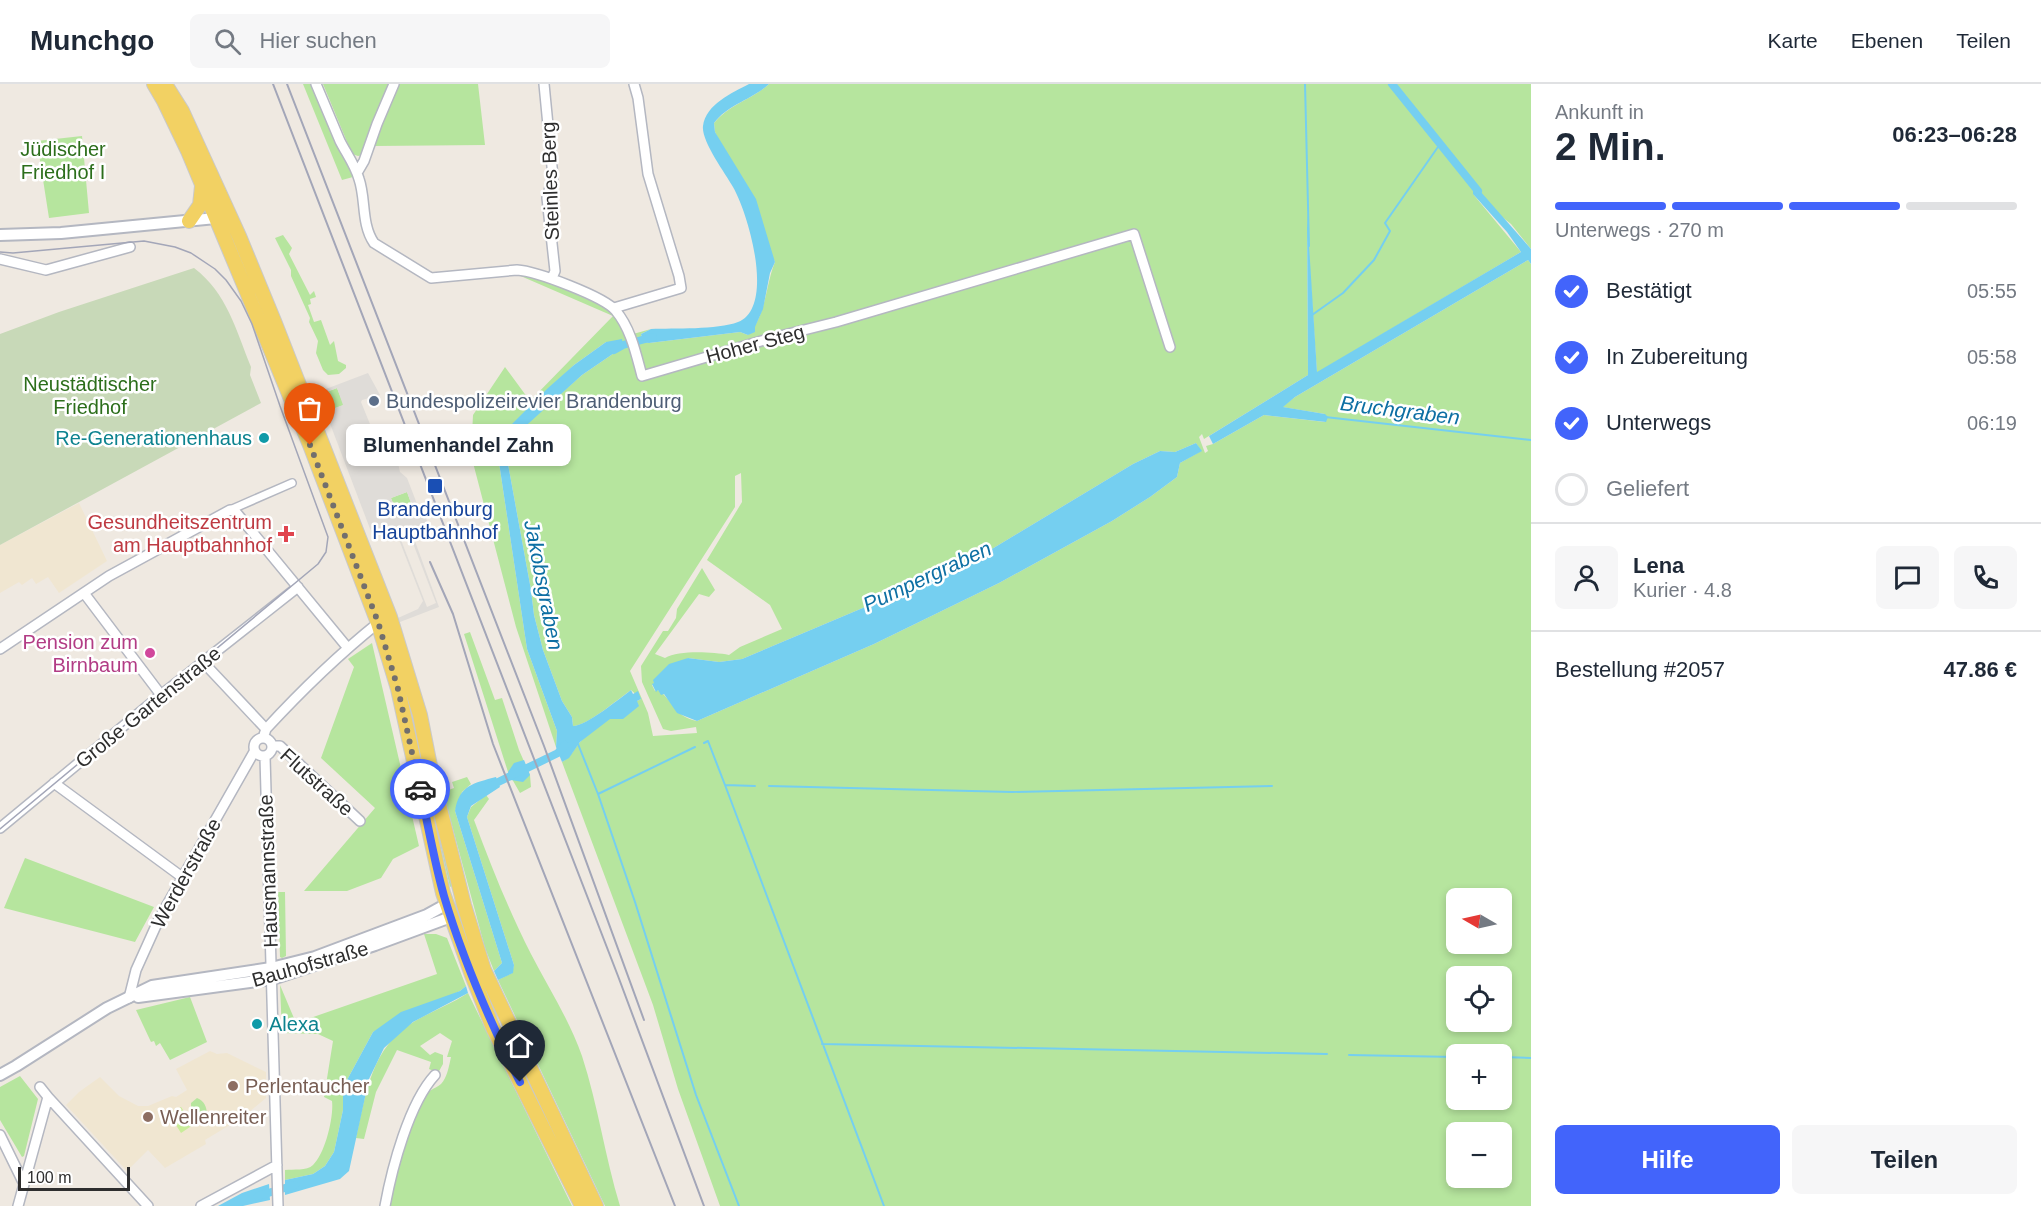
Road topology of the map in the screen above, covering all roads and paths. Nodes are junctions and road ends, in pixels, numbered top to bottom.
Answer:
1 (154, 84) edge
2 (165, 84) edge
3 (316, 84) edge
4 (394, 84) edge
5 (544, 84) edge
6 (634, 84) edge
7 (359, 177) junction
8 (200, 178) junction
9 (231, 216) junction
10 (216, 218) junction
11 (189, 220) junction
12 (0, 235) edge
13 (130, 247) dead end
14 (0, 259) edge
15 (552, 278) junction
16 (614, 309) junction
17 (1170, 347) dead end
18 (292, 483) dead end
19 (230, 510) junction
20 (298, 587) junction
21 (84, 593) junction
22 (384, 620) junction
23 (347, 647) junction
24 (0, 649) edge
25 (203, 662) junction
26 (162, 695) junction
27 (420, 715) junction
28 (405, 719) junction
29 (265, 734) junction
30 (272, 746) junction
31 (254, 752) junction
32 (265, 757) junction
33 (54, 783) junction
34 (360, 820) dead end
35 (0, 828) edge
36 (182, 878) junction
37 (464, 905) junction
38 (449, 910) junction
39 (271, 973) junction
40 (478, 973) junction
41 (487, 995) junction
42 (129, 998) junction
43 (0, 1075) edge
44 (435, 1076) dead end
45 (40, 1087) dead end
46 (48, 1097) junction
47 (0, 1135) edge
48 (277, 1165) junction
49 (24, 1184) junction
50 (278, 1203) edge
51 (18, 1206) edge
52 (148, 1206) edge
53 (201, 1206) edge
54 (385, 1206) edge
55 (582, 1206) edge
56 (596, 1206) edge

1 - 8 main road
2 - 9 main road
3 - 7 street
4 - 7 street
5 - 15 street, Steinles Berg
6 - 16 street
7 - 15 street
8 - 10 main road
8 - 11 main road
9 - 10 main road
9 - 22 main road
10 - 11 street
10 - 22 main road
11 - 12 street
13 - 14 street
15 - 16 street
16 - 17 street, Hoher Steg
18 - 19 street
19 - 20 street
19 - 21 street
20 - 23 street
20 - 25 street, Große Gartenstraße
21 - 24 street
21 - 26 street
22 - 23 street, Werderstraße
22 - 27 main road
22 - 28 main road
23 - 29 street, Werderstraße
25 - 26 street, Große Gartenstraße
25 - 29 street, Flutstraße
26 - 33 street, Große Gartenstraße
27 - 28 main road
27 - 37 main road
28 - 38 main road
29 - 30 street
29 - 31 street, Werderstraße
30 - 32 street
30 - 34 street, Flutstraße
31 - 32 street
31 - 36 street, Werderstraße
32 - 39 street, Hausmannstraße
33 - 35 street, Große Gartenstraße
33 - 36 street
36 - 42 street, Werderstraße
37 - 38 main road
37 - 40 main road
38 - 39 street, Bauhofstraße
38 - 40 main road
39 - 42 street, Bauhofstraße
39 - 48 street, Hausmannstraße
40 - 41 main road
41 - 55 main road
41 - 56 main road
42 - 43 street, Bauhofstraße
44 - 54 street
45 - 46 street
46 - 49 street
46 - 52 street
47 - 49 street
48 - 50 street, Hausmannstraße
48 - 53 street
49 - 51 street

